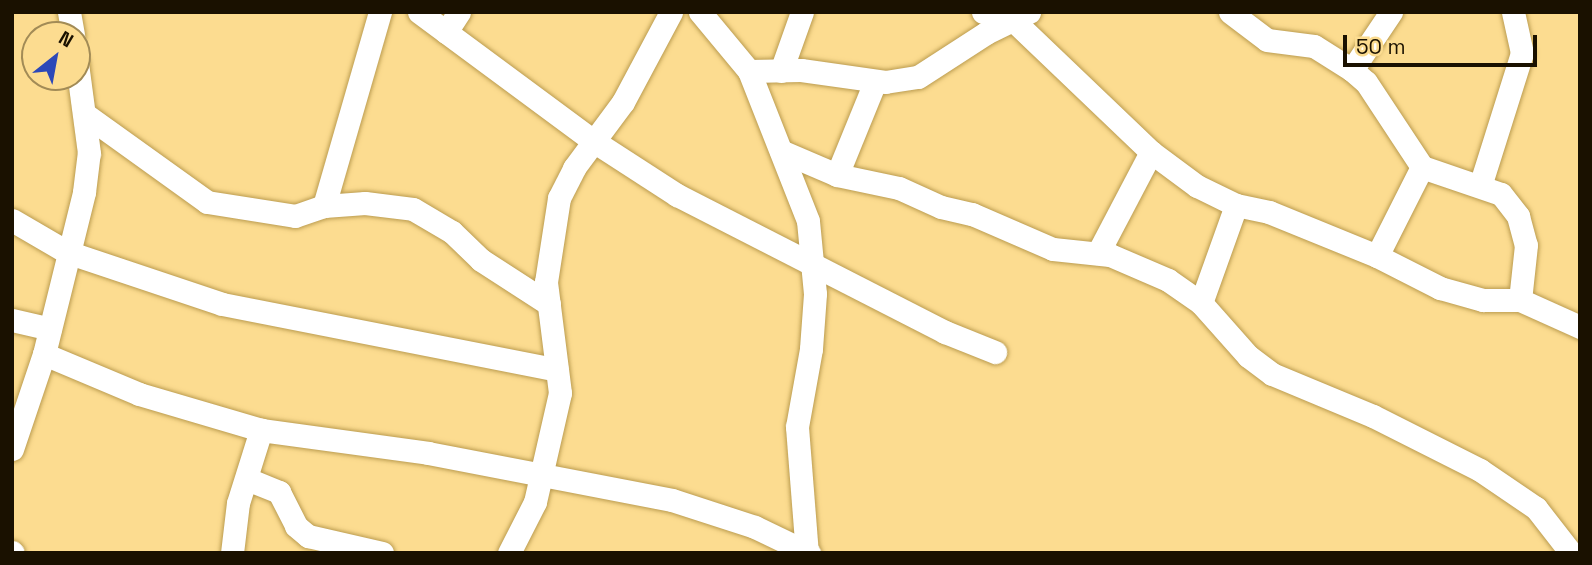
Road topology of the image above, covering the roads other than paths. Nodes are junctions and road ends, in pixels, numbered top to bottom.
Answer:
1 (380, 12) edge
2 (419, 12) edge
3 (459, 12) edge
4 (671, 12) edge
5 (700, 12) edge
6 (802, 12) edge
7 (983, 12) edge
8 (1230, 12) edge
9 (1391, 12) edge
10 (1513, 12) edge
11 (1022, 17) edge
12 (446, 32) junction
13 (1352, 70) junction
14 (750, 71) junction
15 (780, 71) junction
16 (875, 82) junction
17 (82, 91) edge
18 (86, 115) junction
19 (595, 142) junction
20 (781, 150) junction
21 (1151, 152) junction
22 (1422, 167) junction
23 (837, 175) junction
24 (1481, 183) junction
25 (1236, 205) junction
26 (324, 206) junction
27 (12, 220) edge
28 (67, 252) junction
29 (1098, 253) junction
30 (1377, 256) junction
31 (812, 264) junction
32 (1520, 300) junction
33 (1201, 303) junction
34 (549, 304) junction
35 (12, 320) edge
36 (1580, 327) edge
37 (50, 329) junction
38 (995, 352) dead end
39 (44, 355) junction
40 (557, 370) junction
41 (261, 430) junction
42 (13, 443) edge
43 (542, 476) junction
44 (247, 479) junction
45 (808, 552) edge
46 (232, 553) edge
47 (382, 553) edge
48 (509, 553) edge
49 (1571, 553) edge

1 - 26 street
2 - 12 street
3 - 12 street
4 - 19 street
5 - 14 street
6 - 15 street
7 - 11 street
8 - 13 street
9 - 13 street
10 - 24 street
11 - 16 street
11 - 21 street
12 - 19 street
13 - 22 street
14 - 15 street
14 - 20 street
15 - 16 street
16 - 23 street
17 - 18 street
18 - 26 street
18 - 28 street
19 - 31 street
19 - 34 street
20 - 23 street
20 - 31 street
21 - 25 street
21 - 29 street
22 - 24 street
22 - 30 street
23 - 29 street
24 - 32 street
25 - 30 street
25 - 33 street
26 - 34 street
27 - 28 street
28 - 37 street
28 - 40 street
29 - 33 street
30 - 32 street
31 - 38 street
31 - 45 street
32 - 36 street
33 - 49 street
34 - 40 street
35 - 37 street
37 - 39 street
39 - 41 street
39 - 42 street
40 - 43 street
41 - 43 street
41 - 44 street
43 - 45 street
43 - 48 street
44 - 46 street
44 - 47 street

